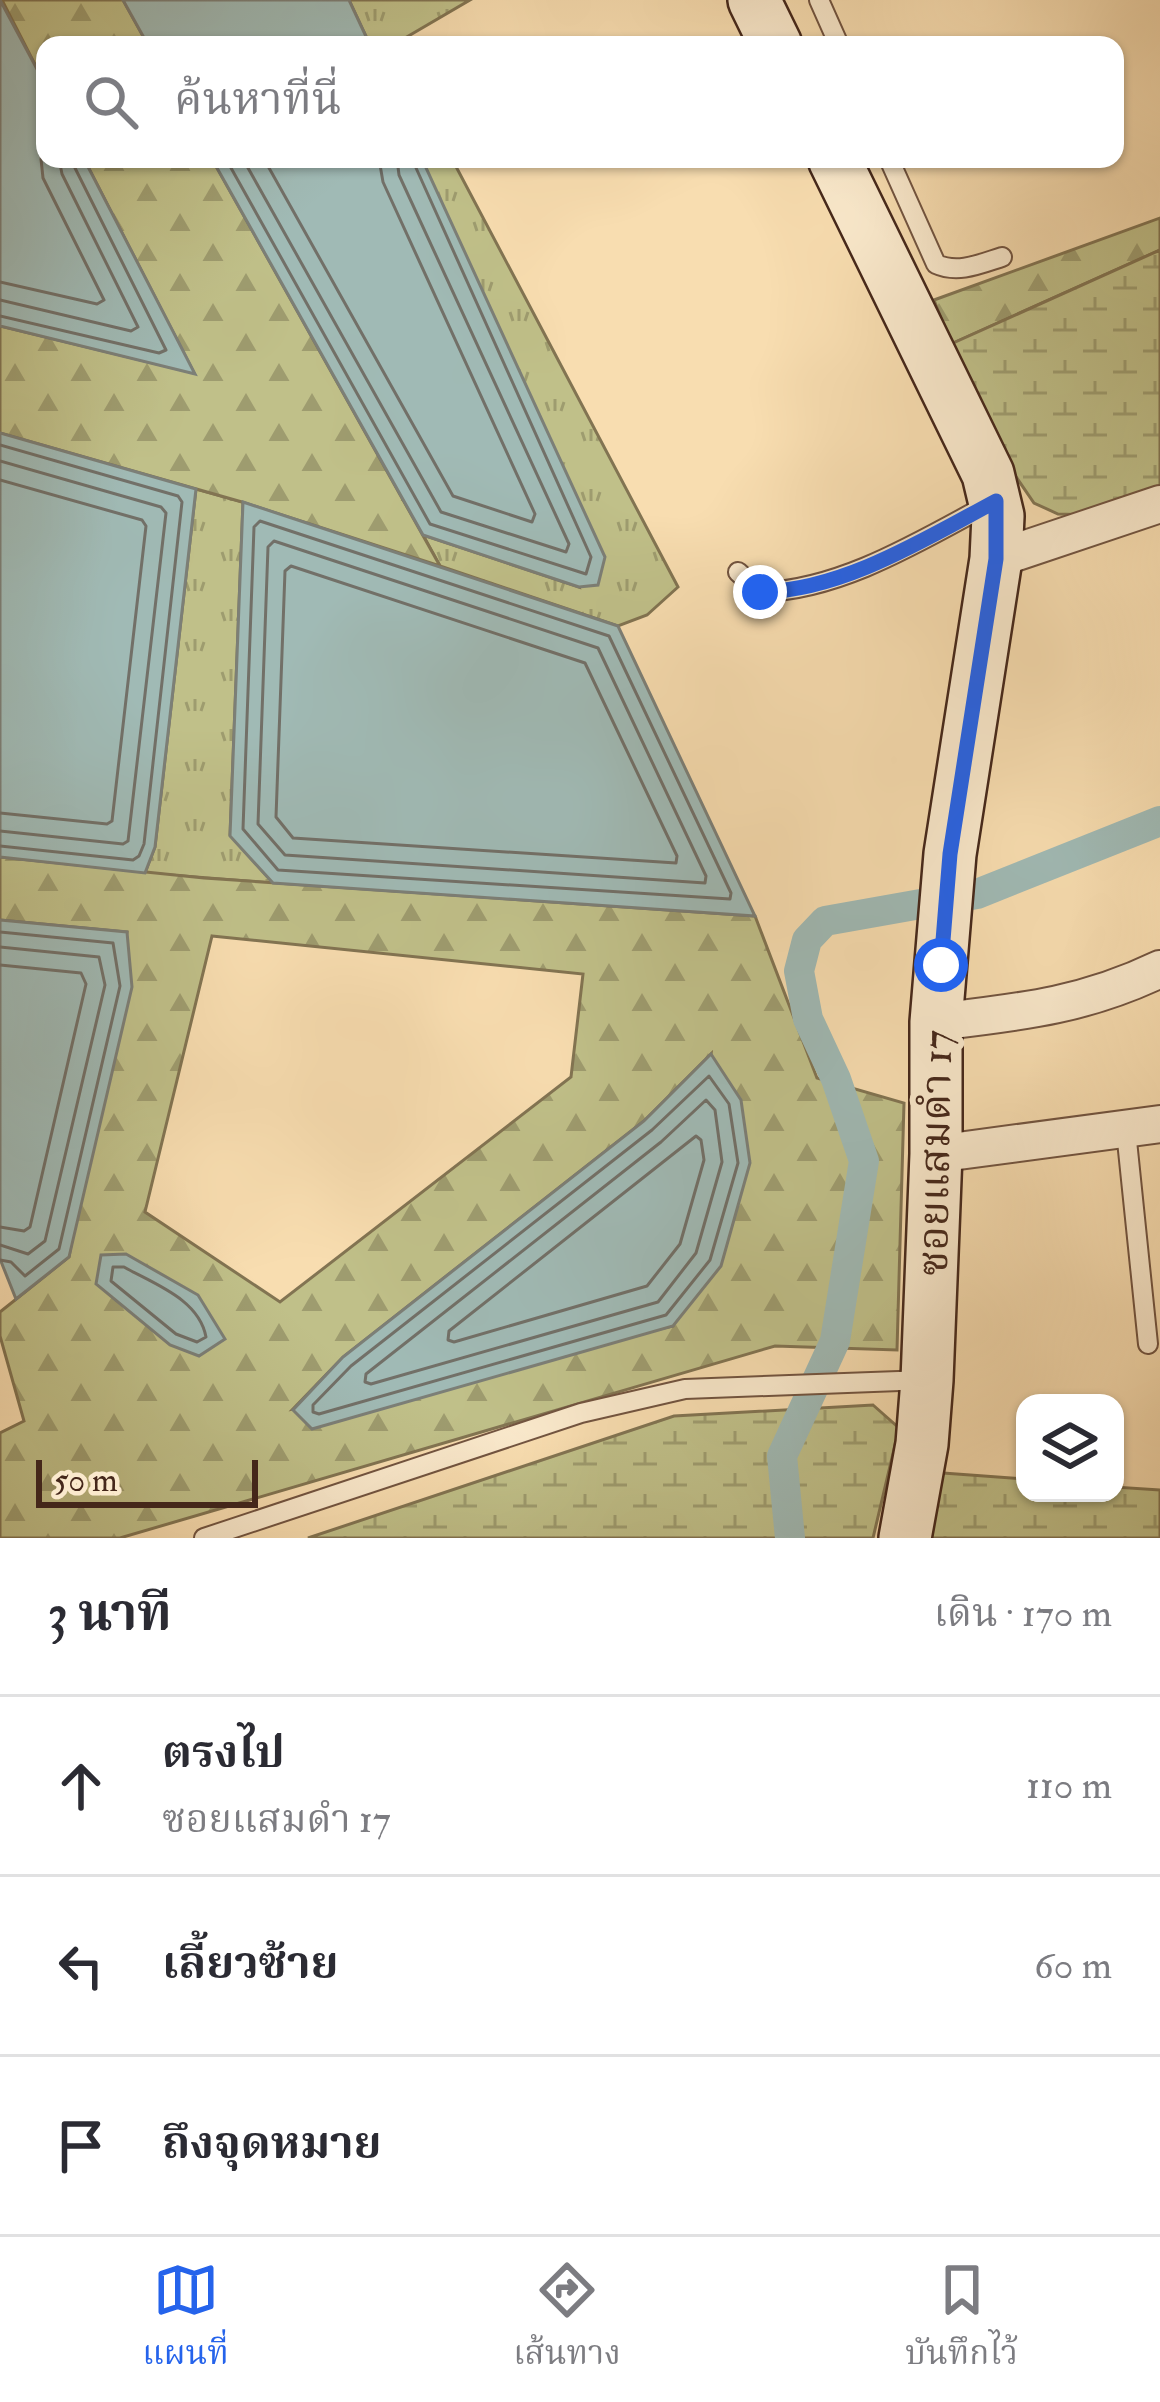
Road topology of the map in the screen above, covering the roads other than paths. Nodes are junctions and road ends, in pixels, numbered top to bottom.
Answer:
1 (754, 0) edge
2 (819, 0) edge
3 (772, 36) edge
4 (835, 36) edge
5 (838, 168) edge
6 (894, 168) edge
7 (1002, 257) dead end
8 (996, 501) junction
9 (1160, 504) edge
10 (996, 559) junction
11 (738, 572) dead end
12 (1160, 969) edge
13 (936, 1022) junction
14 (1143, 1127) edge
15 (936, 1154) junction
16 (1148, 1344) dead end
17 (927, 1380) junction
18 (204, 1538) edge
19 (904, 1538) edge

1 - 3 street
2 - 4 lane
5 - 8 street, ซอยแสมดำ 17
6 - 7 lane
8 - 10 street, ซอยแสมดำ 17
8 - 11 lane
9 - 10 street
10 - 13 street, ซอยแสมดำ 17
12 - 13 street
13 - 15 street, ซอยแสมดำ 17
14 - 15 street
14 - 16 lane
15 - 17 street, ซอยแสมดำ 17
17 - 18 lane
17 - 19 street, ซอยแสมดำ 17

